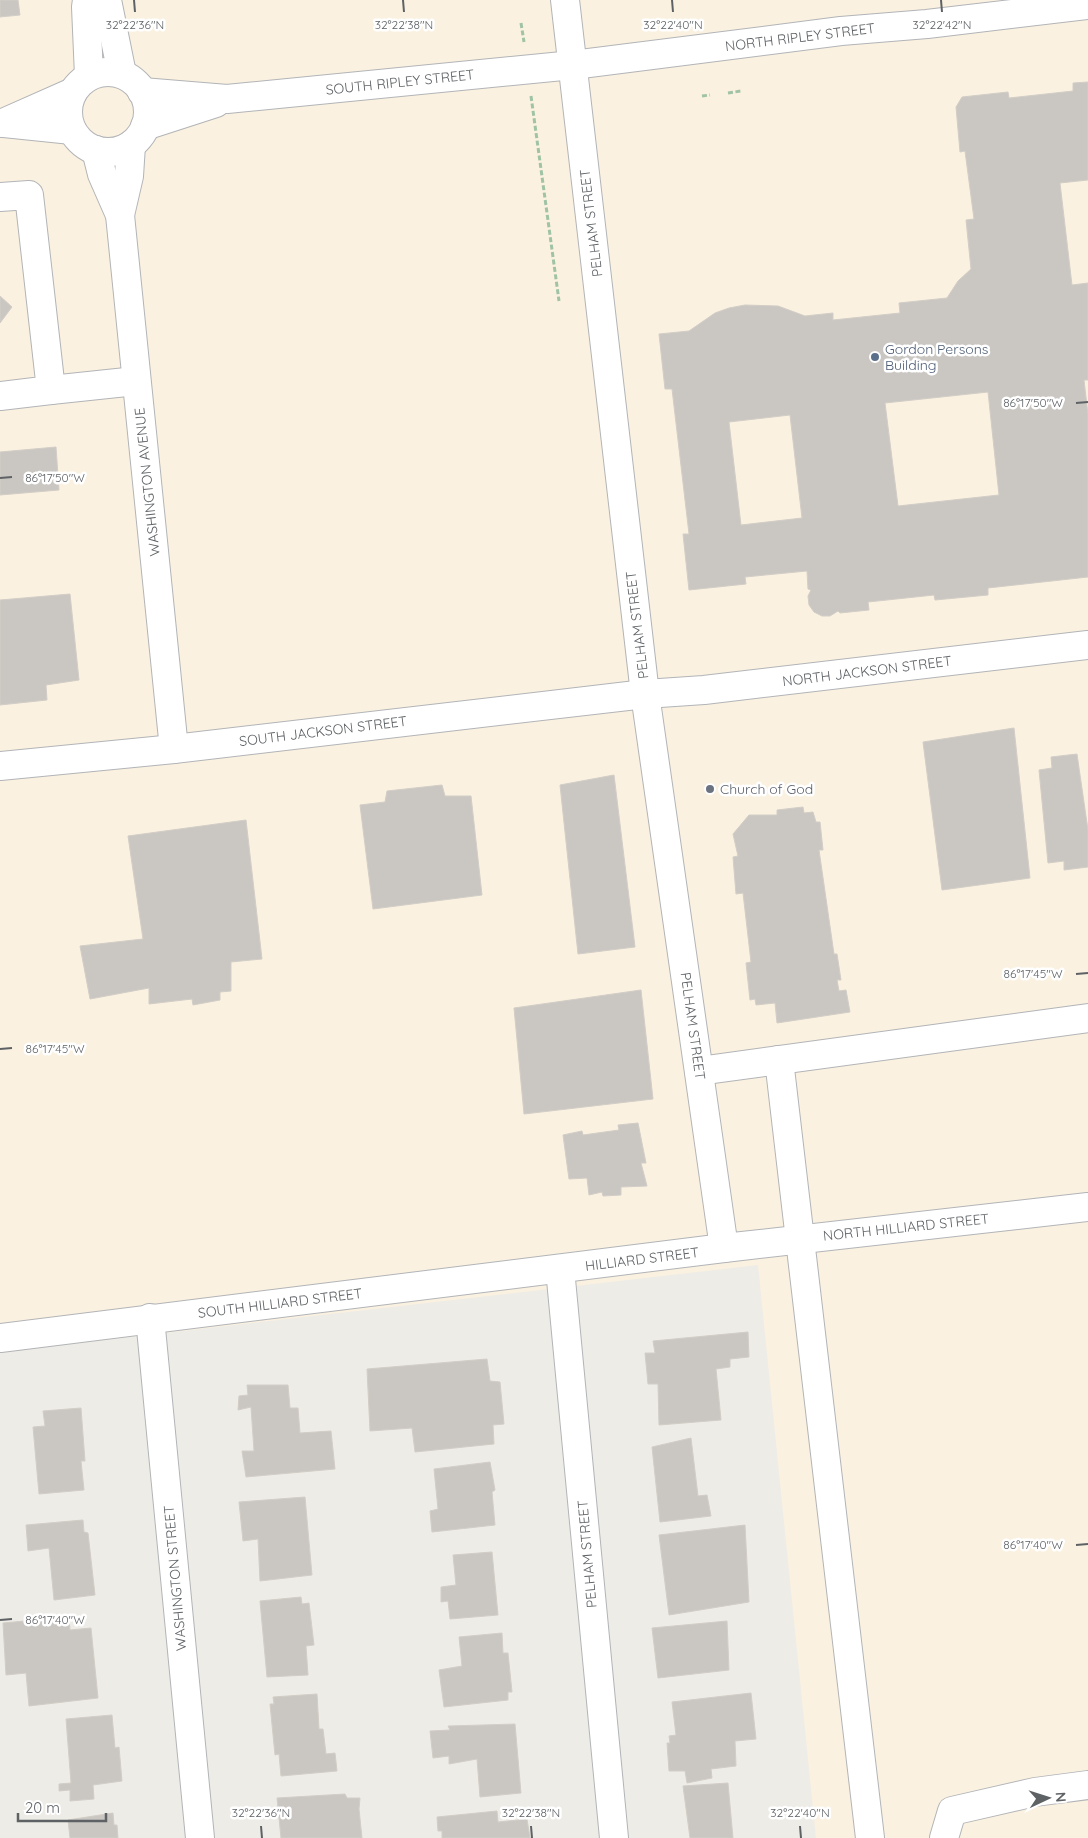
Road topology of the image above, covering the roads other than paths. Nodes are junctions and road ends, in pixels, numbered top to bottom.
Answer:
1 (87, 0) edge
2 (108, 0) edge
3 (565, 0) edge
4 (1088, 5) edge
5 (573, 65) junction
6 (122, 74) junction
7 (81, 84) junction
8 (142, 92) junction
9 (227, 99) junction
10 (2, 123) edge
11 (72, 130) junction
12 (138, 136) junction
13 (96, 150) junction
14 (0, 197) edge
15 (120, 215) junction
16 (136, 382) junction
17 (51, 390) junction
18 (0, 396) edge
19 (1088, 645) edge
20 (645, 694) junction
21 (174, 748) junction
22 (0, 766) edge
23 (1088, 1018) edge
24 (779, 1060) junction
25 (699, 1071) junction
26 (1088, 1207) edge
27 (800, 1239) junction
28 (724, 1248) junction
29 (560, 1269) junction
30 (150, 1318) junction
31 (0, 1338) edge
32 (1088, 1785) edge
33 (200, 1838) edge
34 (614, 1838) edge
35 (870, 1838) edge
36 (944, 1838) edge

1 - 7 street
2 - 6 street
3 - 5 street, PELHAM STREET
4 - 5 street, NORTH RIPLEY STREET
5 - 9 street, SOUTH RIPLEY STREET
5 - 20 street, PELHAM STREET
6 - 7 street
6 - 8 street
7 - 10 street
7 - 11 street
8 - 9 street, SOUTH RIPLEY STREET
8 - 12 street
9 - 12 street, SOUTH RIPLEY STREET
10 - 11 street
11 - 13 street
12 - 13 street, SOUTH RIPLEY STREET
12 - 15 street, WASHINGTON AVENUE
13 - 15 street, WASHINGTON AVENUE
14 - 17 street
15 - 16 street, WASHINGTON AVENUE
16 - 17 street
16 - 21 street, WASHINGTON AVENUE
17 - 18 street
19 - 20 street, NORTH JACKSON STREET
20 - 21 street, SOUTH JACKSON STREET
20 - 25 street, PELHAM STREET
21 - 22 street, SOUTH JACKSON STREET
23 - 24 street
24 - 25 street
24 - 27 street
25 - 28 street, PELHAM STREET
26 - 27 street, NORTH HILLIARD STREET
27 - 28 street, NORTH HILLIARD STREET
27 - 35 street
28 - 29 street, HILLIARD STREET
29 - 30 street, SOUTH HILLIARD STREET
29 - 34 street, PELHAM STREET
30 - 31 street, SOUTH HILLIARD STREET
30 - 33 street, WASHINGTON STREET
32 - 36 street

